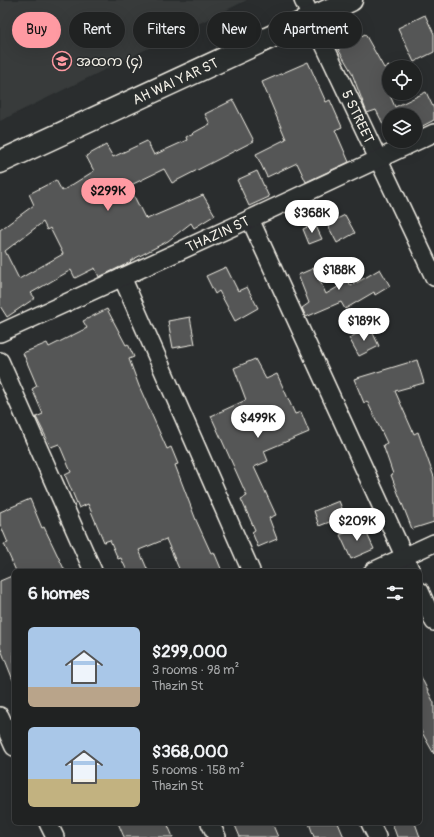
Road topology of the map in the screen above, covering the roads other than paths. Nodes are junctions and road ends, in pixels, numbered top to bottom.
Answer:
1 (351, 0) edge
2 (308, 9) edge
3 (434, 133) edge
4 (378, 160) junction
5 (0, 162) edge
6 (250, 219) junction
7 (122, 276) junction
8 (434, 277) edge
9 (0, 333) edge
10 (0, 361) edge
11 (434, 543) edge
12 (408, 564) edge
13 (92, 569) edge
14 (250, 569) edge
15 (383, 569) edge
16 (422, 595) edge
17 (434, 622) edge
18 (0, 716) edge
19 (10, 743) edge
20 (49, 825) edge
21 (211, 825) edge
22 (371, 825) edge
23 (55, 837) edge
24 (217, 837) edge
25 (377, 837) edge

1 - 2 street, AH WAI YAR ST
2 - 4 street, 5 STREET
2 - 5 street, AH WAI YAR ST
3 - 4 street, THAZIN ST
4 - 6 street, THAZIN ST
4 - 8 street, 5 STREET
6 - 7 street, THAZIN ST
6 - 12 street
7 - 9 street, THAZIN ST
7 - 14 street
10 - 13 street
11 - 12 street
12 - 15 street
16 - 17 street
18 - 19 street
20 - 23 street
21 - 24 street
22 - 25 street

